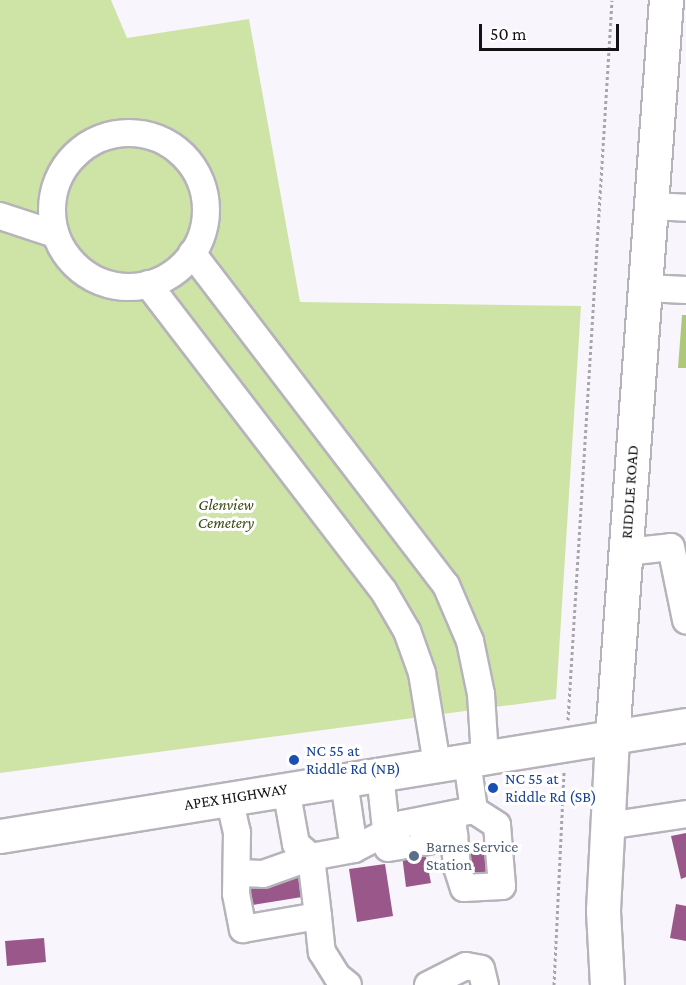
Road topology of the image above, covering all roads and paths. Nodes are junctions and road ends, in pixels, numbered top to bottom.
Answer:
1 (612, 0) edge
2 (666, 0) edge
3 (651, 206) junction
4 (686, 208) edge
5 (0, 216) edge
6 (55, 234) junction
7 (192, 253) junction
8 (148, 284) junction
9 (645, 288) junction
10 (686, 290) edge
11 (682, 548) edge
12 (626, 552) junction
13 (686, 620) edge
14 (686, 725) edge
15 (612, 737) junction
16 (566, 744) junction
17 (463, 761) junction
18 (381, 774) junction
19 (344, 781) junction
20 (286, 789) junction
21 (229, 798) junction
22 (686, 814) edge
23 (460, 821) junction
24 (607, 826) junction
25 (0, 836) edge
26 (403, 840) junction
27 (354, 849) junction
28 (311, 857) junction
29 (238, 873) junction
30 (318, 916) junction
31 (348, 985) edge
32 (428, 985) edge
33 (485, 985) edge
34 (554, 985) edge
35 (607, 985) edge

1 - 16 path
2 - 3 main road, RIDDLE ROAD
3 - 4 lane
3 - 9 main road, RIDDLE ROAD
5 - 6 lane
6 - 7 lane
6 - 8 lane
7 - 8 lane
7 - 17 lane
8 - 17 lane
9 - 10 lane
9 - 12 main road, RIDDLE ROAD
11 - 12 lane
11 - 13 lane
12 - 15 main road, RIDDLE ROAD
14 - 15 main road, APEX HIGHWAY
15 - 16 main road, APEX HIGHWAY
15 - 24 main road, RIDDLE ROAD
16 - 17 main road, APEX HIGHWAY
16 - 34 path
17 - 18 main road, APEX HIGHWAY
17 - 23 lane
18 - 19 main road, APEX HIGHWAY
18 - 26 lane
19 - 20 main road, APEX HIGHWAY
19 - 27 lane
20 - 21 main road, APEX HIGHWAY
20 - 28 lane
21 - 25 main road, APEX HIGHWAY
21 - 29 lane
22 - 24 lane
23 - 26 lane
23 - 26 lane
24 - 35 main road, RIDDLE ROAD
26 - 27 lane
27 - 28 lane
28 - 29 lane
28 - 30 lane
29 - 30 lane
30 - 31 lane
32 - 33 lane

